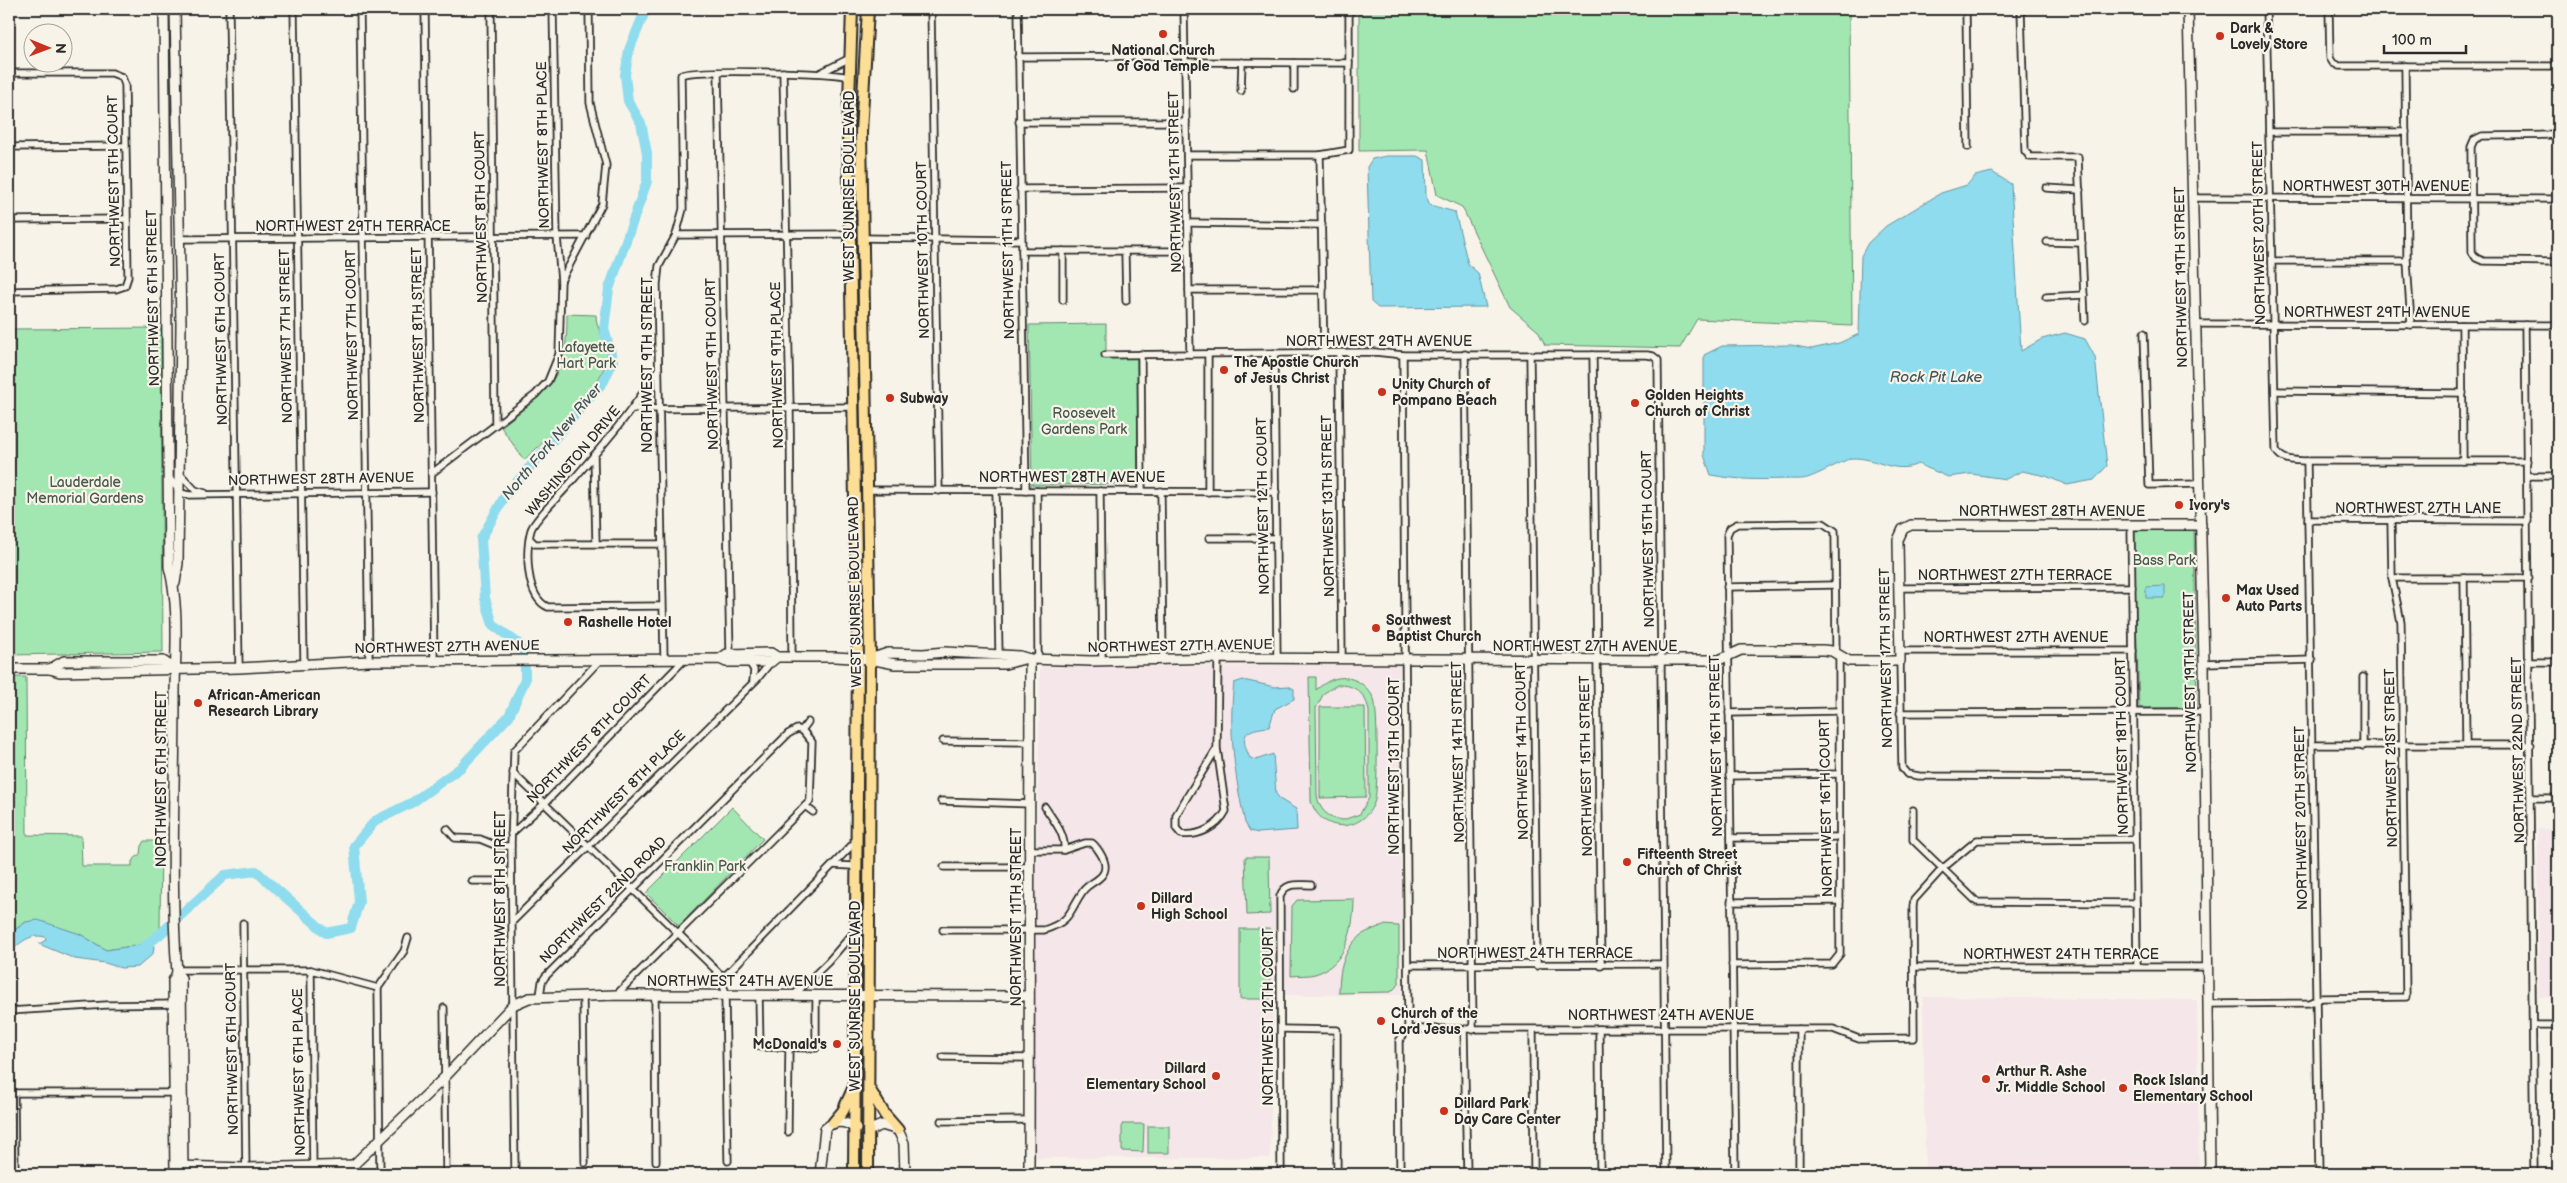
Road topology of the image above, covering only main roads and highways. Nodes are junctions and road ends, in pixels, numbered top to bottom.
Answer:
1 (852, 9) edge
2 (868, 9) edge
3 (849, 217) junction
4 (850, 234) junction
5 (861, 238) junction
6 (862, 251) junction
7 (853, 425) junction
8 (867, 490) junction
9 (856, 1081) junction
10 (868, 1088) junction
11 (833, 1123) road end
12 (898, 1130) road end
13 (854, 1174) edge
14 (868, 1174) edge

1 - 3 main road, WEST SUNRISE BOULEVARD
2 - 5 main road, WEST SUNRISE BOULEVARD
3 - 4 main road, WEST SUNRISE BOULEVARD
3 - 5 main road
4 - 6 main road
4 - 7 main road, WEST SUNRISE BOULEVARD
5 - 6 main road, WEST SUNRISE BOULEVARD
6 - 8 main road, WEST SUNRISE BOULEVARD
7 - 8 main road
7 - 9 main road, WEST SUNRISE BOULEVARD
8 - 10 main road, WEST SUNRISE BOULEVARD
9 - 11 main road
9 - 13 main road, WEST SUNRISE BOULEVARD
10 - 12 main road
10 - 14 main road, WEST SUNRISE BOULEVARD

